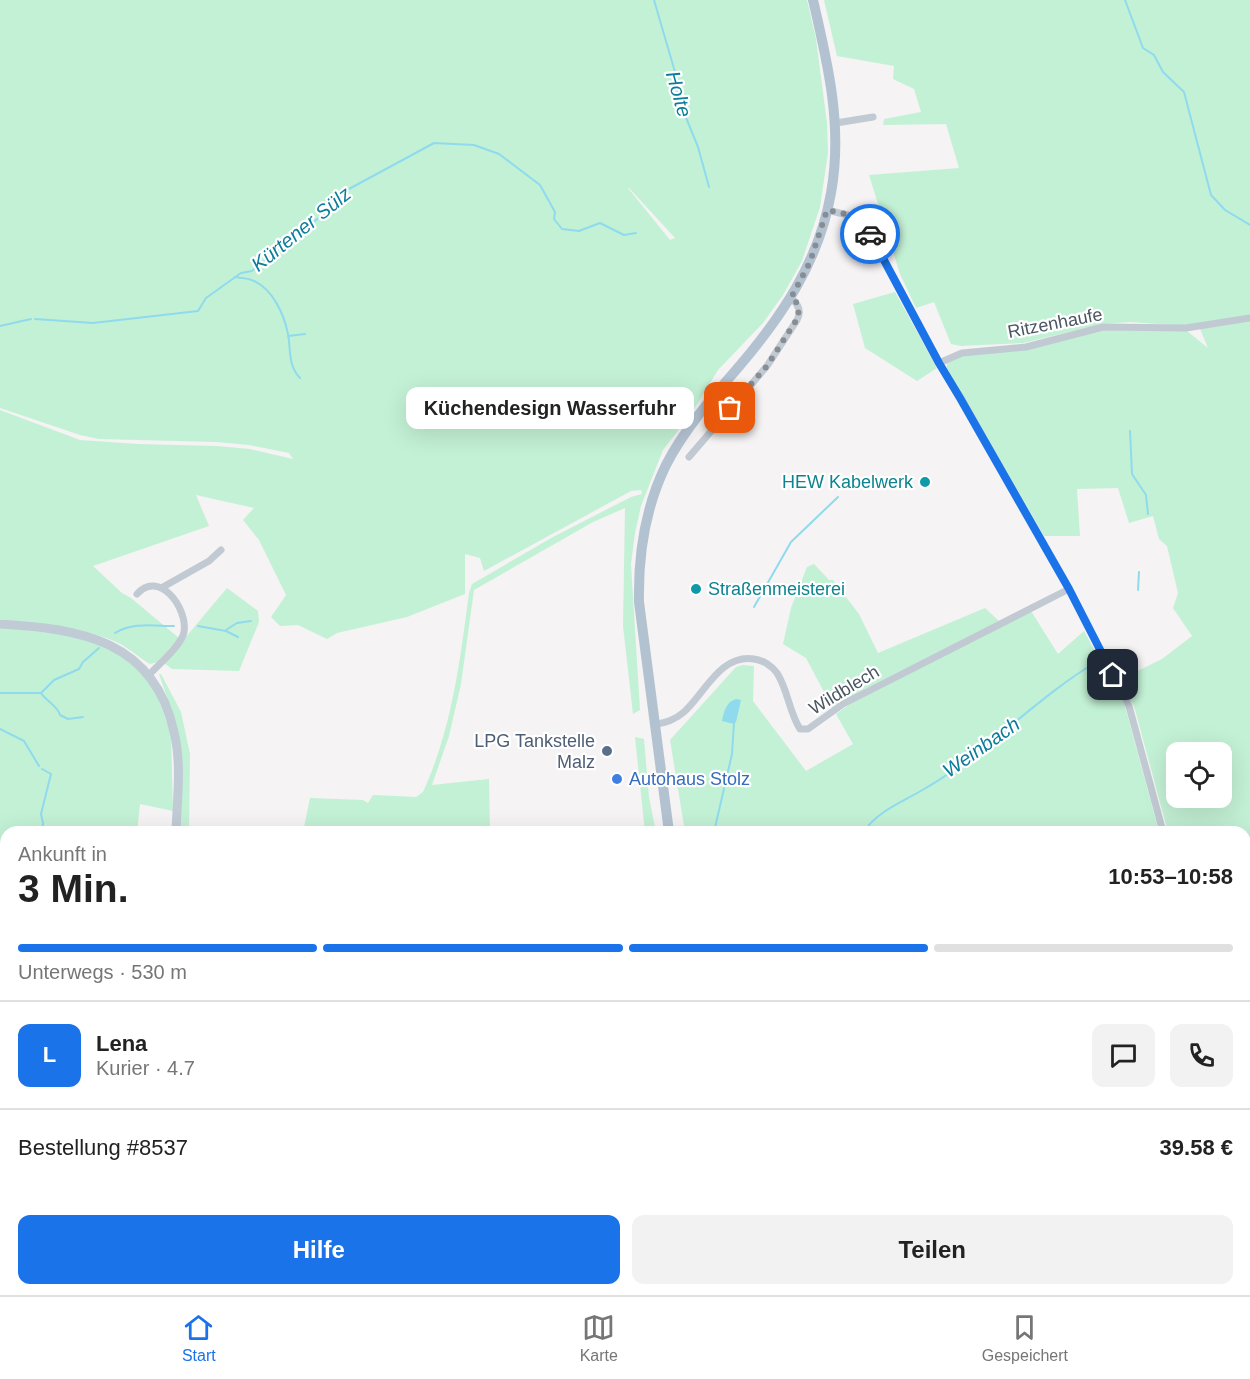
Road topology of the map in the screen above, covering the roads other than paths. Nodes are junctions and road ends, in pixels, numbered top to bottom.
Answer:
1 (813, 0) edge
2 (873, 117) dead end
3 (836, 123) junction
4 (827, 210) junction
5 (791, 298) junction
6 (1250, 318) edge
7 (939, 363) junction
8 (689, 457) dead end
9 (222, 550) dead end
10 (163, 587) junction
11 (1069, 589) junction
12 (137, 594) dead end
13 (0, 624) edge
14 (148, 675) junction
15 (654, 725) junction
16 (176, 826) edge
17 (668, 826) edge
18 (1161, 826) edge

1 - 3 main road
2 - 3 street
3 - 4 main road
4 - 5 main road
4 - 7 street
5 - 8 street
5 - 15 main road
6 - 7 street, Ritzenhaufe
7 - 11 street
9 - 10 street
10 - 12 street
10 - 14 street
11 - 15 street, Wildblech
11 - 18 street
13 - 14 main road
14 - 16 main road
15 - 17 main road

